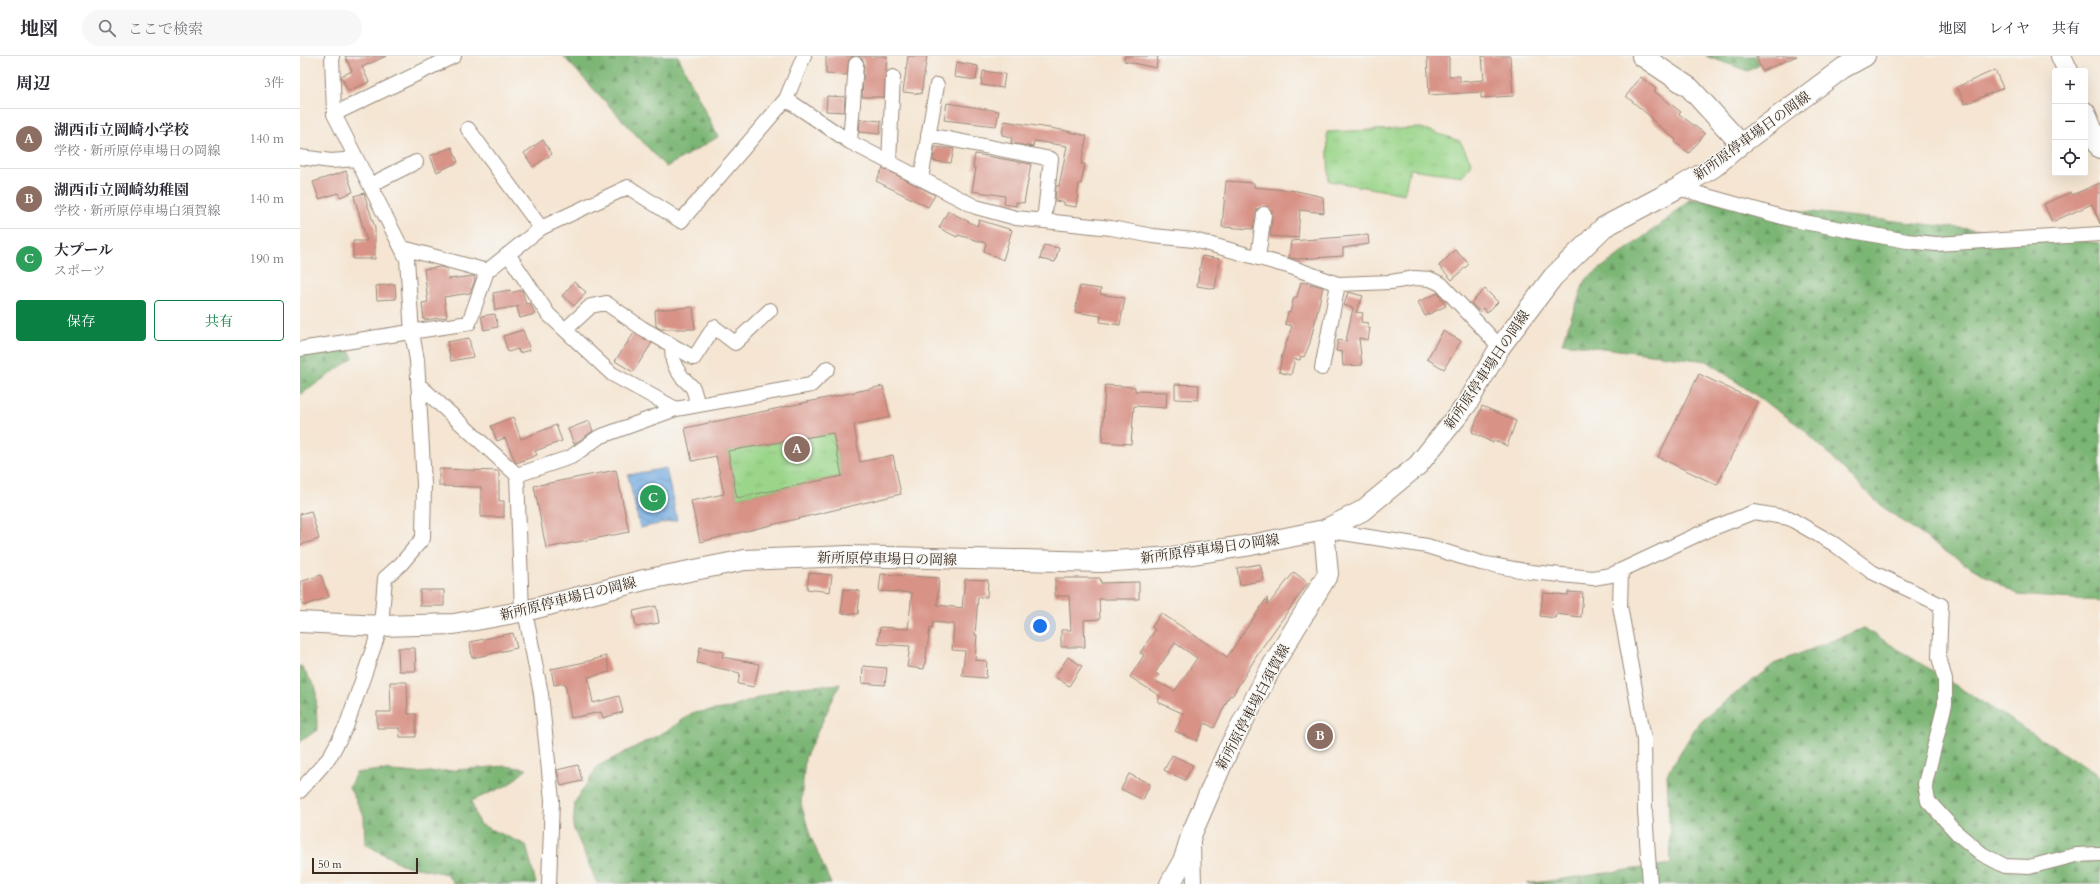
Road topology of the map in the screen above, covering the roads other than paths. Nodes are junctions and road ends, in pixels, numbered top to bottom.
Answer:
1 (332, 56) edge
2 (454, 56) edge
3 (804, 56) edge
4 (1642, 56) edge
5 (1865, 56) edge
6 (2061, 56) edge
7 (856, 64) dead end
8 (2067, 68) edge
9 (893, 77) dead end
10 (937, 85) dead end
11 (786, 99) junction
12 (334, 114) junction
13 (2088, 119) edge
14 (468, 129) dead end
15 (928, 135) junction
16 (850, 142) junction
17 (1741, 144) junction
18 (2100, 148) edge
19 (300, 157) edge
20 (356, 159) junction
21 (416, 162) dead end
22 (889, 162) junction
23 (921, 179) junction
24 (370, 185) junction
25 (1678, 188) junction
26 (1264, 214) dead end
27 (1044, 221) junction
28 (541, 228) junction
29 (2100, 234) edge
30 (402, 248) junction
31 (508, 254) junction
32 (1258, 258) junction
33 (487, 271) junction
34 (1338, 284) junction
35 (770, 310) dead end
36 (565, 330) junction
37 (412, 333) junction
38 (672, 346) junction
39 (1500, 347) junction
40 (300, 349) edge
41 (694, 358) junction
42 (828, 368) dead end
43 (1322, 368) dead end
44 (680, 374) junction
45 (418, 384) junction
46 (698, 405) junction
47 (676, 409) junction
48 (517, 474) junction
49 (1324, 530) junction
50 (1621, 571) junction
51 (524, 611) junction
52 (300, 622) edge
53 (381, 626) junction
54 (300, 791) edge
55 (1192, 834) junction
56 (2100, 854) edge
57 (549, 884) edge
58 (1170, 884) edge
59 (1194, 884) edge
60 (1650, 884) edge

1 - 12 street
2 - 12 street
3 - 11 street
4 - 17 main road
5 - 17 main road, 新所原停車場日の岡線
6 - 8 main road
7 - 16 street
9 - 22 street
10 - 15 street
11 - 16 street
11 - 28 street
12 - 20 street
13 - 18 main road
14 - 28 street
15 - 23 street
15 - 27 street
16 - 22 street
17 - 25 main road, 新所原停車場日の岡線
19 - 20 street
20 - 24 street
21 - 24 street
22 - 23 street
23 - 27 street
24 - 30 street
25 - 29 street
25 - 39 main road, 新所原停車場日の岡線
26 - 32 street
27 - 32 street
28 - 31 street
30 - 33 street
30 - 37 street
31 - 33 street
31 - 36 street
32 - 34 street
33 - 37 street
34 - 39 street
34 - 43 street
35 - 41 street
36 - 38 street
36 - 47 street
37 - 40 street
37 - 45 street
38 - 41 street
38 - 44 street
39 - 49 main road, 新所原停車場日の岡線
41 - 44 street
42 - 46 street
44 - 46 street
45 - 48 street
45 - 53 street
46 - 47 street
47 - 48 street
48 - 51 street
49 - 50 street
49 - 51 main road, 新所原停車場日の岡線
49 - 55 main road, 新所原停車場白須賀線
50 - 56 street
50 - 60 street
51 - 53 main road, 新所原停車場日の岡線
51 - 57 street
52 - 53 main road, 新所原停車場日の岡線
53 - 54 street
55 - 58 main road, 新所原停車場白須賀線
55 - 59 street

